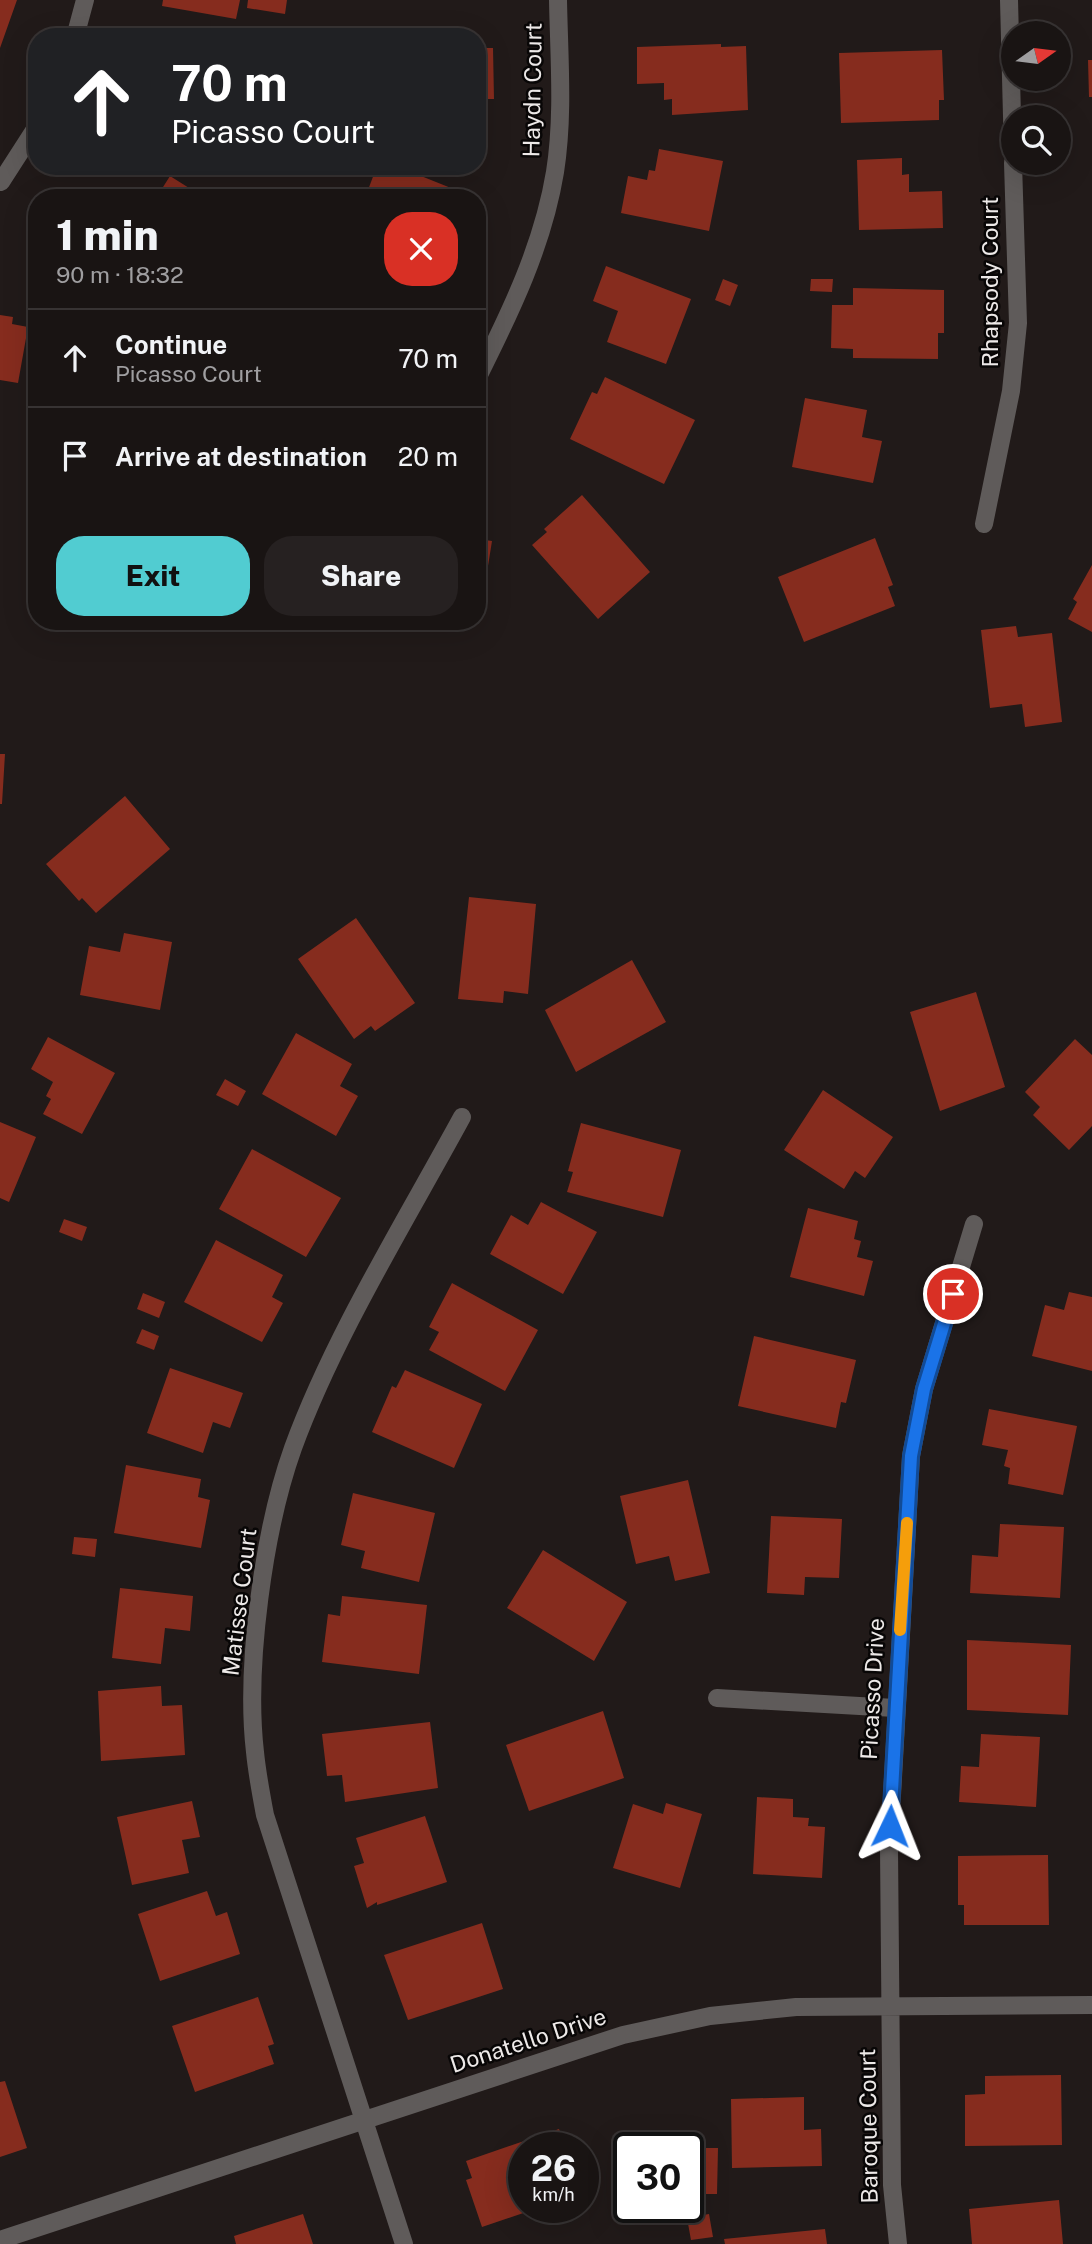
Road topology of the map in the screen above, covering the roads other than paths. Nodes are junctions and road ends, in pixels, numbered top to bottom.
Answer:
1 (85, 0) edge
2 (558, 0) edge
3 (1009, 0) edge
4 (77, 28) edge
5 (1012, 105) edge
6 (28, 140) edge
7 (1013, 175) edge
8 (1, 182) edge
9 (486, 361) edge
10 (984, 524) dead end
11 (462, 1117) dead end
12 (974, 1224) dead end
13 (717, 1698) dead end
14 (895, 1708) junction
15 (1092, 2005) edge
16 (890, 2006) junction
17 (364, 2119) junction
18 (0, 2240) edge
19 (404, 2244) edge
20 (898, 2244) edge

1 - 4 street
2 - 9 street, Haydn Court
3 - 5 street
6 - 8 street
7 - 10 street, Rhapsody Court
11 - 17 street, Matisse Court
12 - 14 street, Picasso Drive
13 - 14 street
14 - 16 street, Picasso Drive
15 - 16 street, Donatello Drive
16 - 17 street, Donatello Drive
16 - 20 street, Baroque Court
17 - 18 street, Donatello Drive
17 - 19 street, Matisse Court

